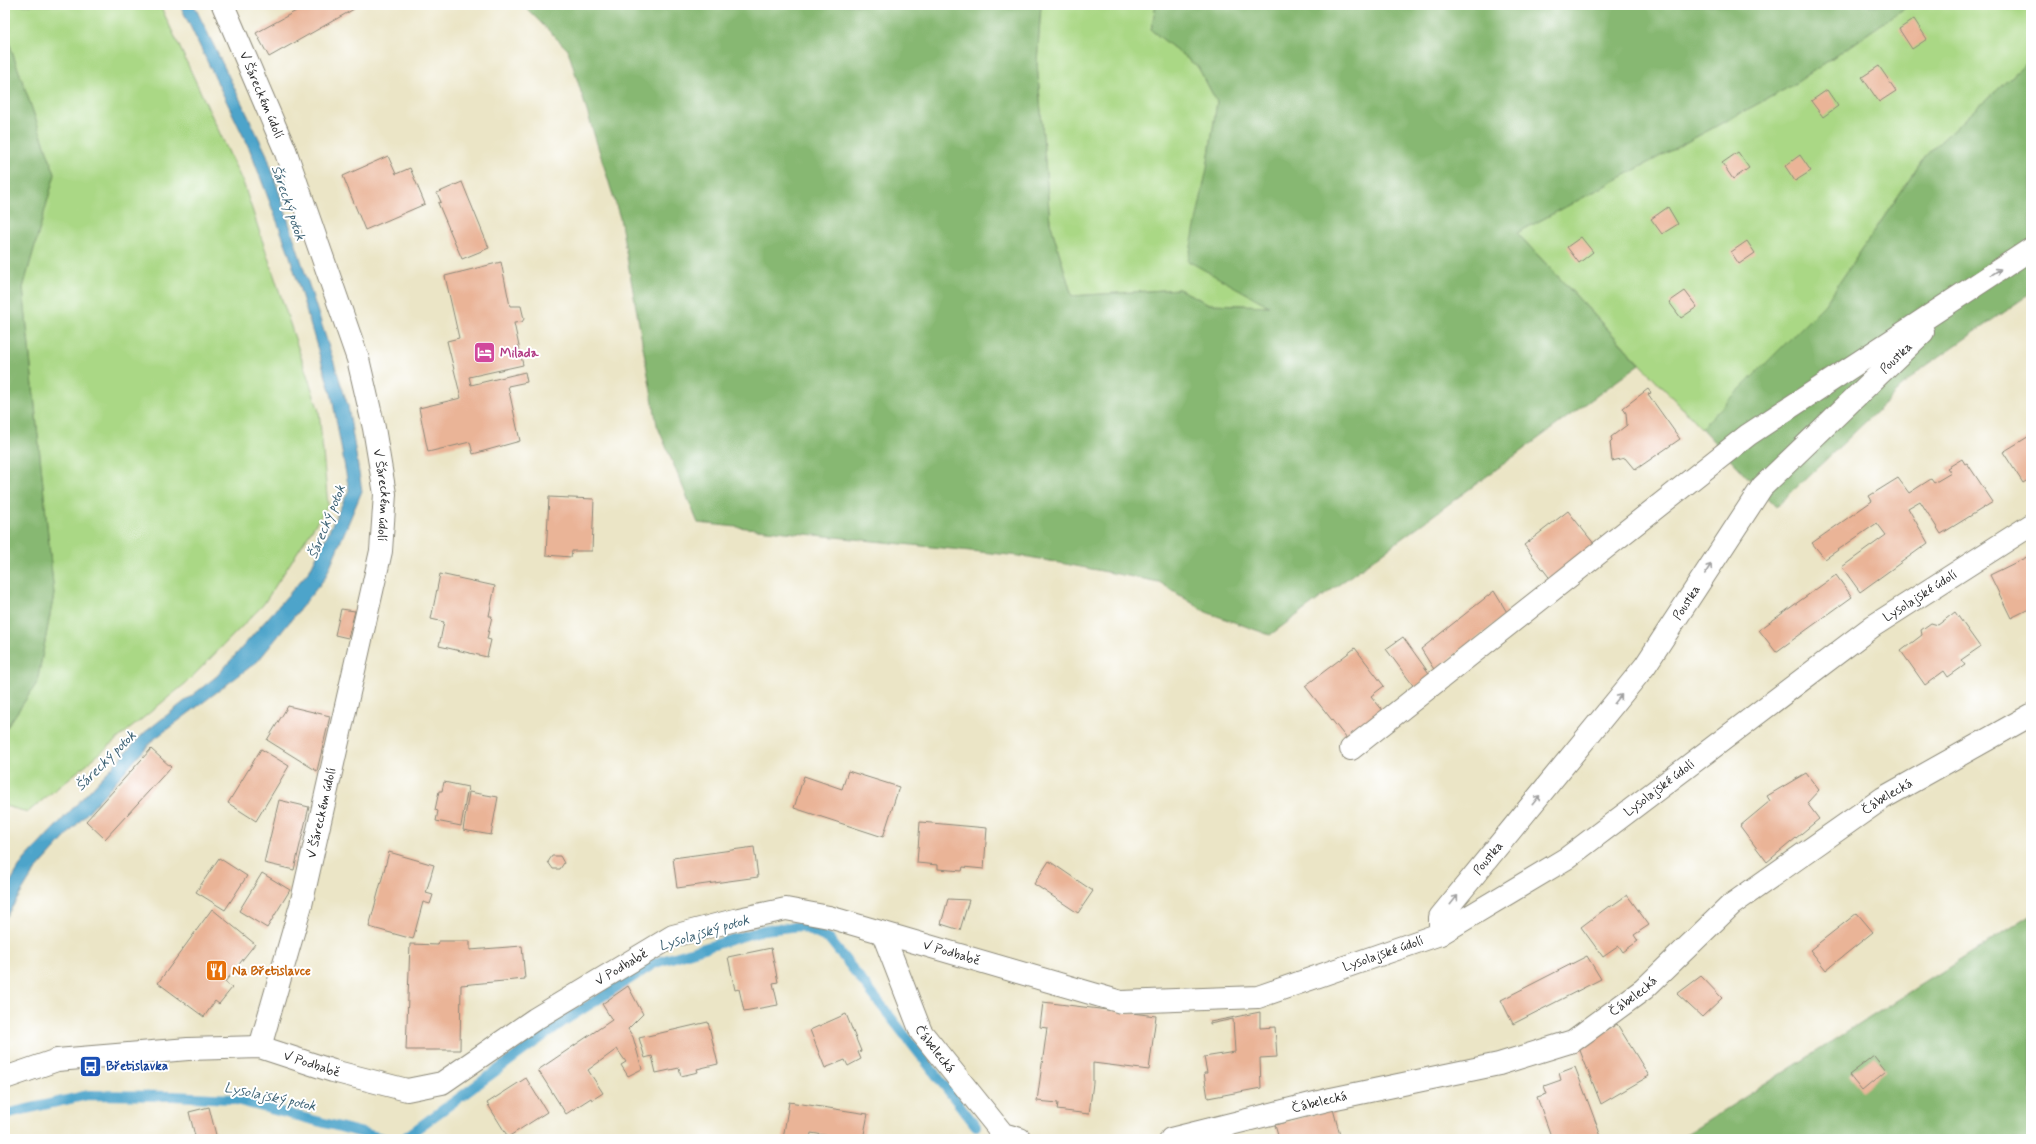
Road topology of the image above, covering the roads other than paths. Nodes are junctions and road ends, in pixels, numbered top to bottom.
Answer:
1 (223, 5) edge
2 (2031, 249) edge
3 (1963, 294) junction
4 (2031, 525) edge
5 (2031, 715) edge
6 (1351, 749) dead end
7 (883, 934) junction
8 (1440, 934) junction
9 (1258, 997) joint
10 (260, 1047) junction
11 (5, 1078) edge
12 (1020, 1139) edge
13 (1171, 1139) edge

1 - 10 street, V Šáreckém údolí
3 -> 2 street, Poustka
3 - 6 street, Poustka
8 -> 3 street, Poustka
4 - 8 street, Lysolajské údolí
5 - 13 street, Čábelecká
7 - 9 street, V Podbabě
7 - 10 street, V Podbabě
7 - 12 street, Čábelecká
8 - 9 street, Lysolajské údolí
10 - 11 street, V Podbabě

